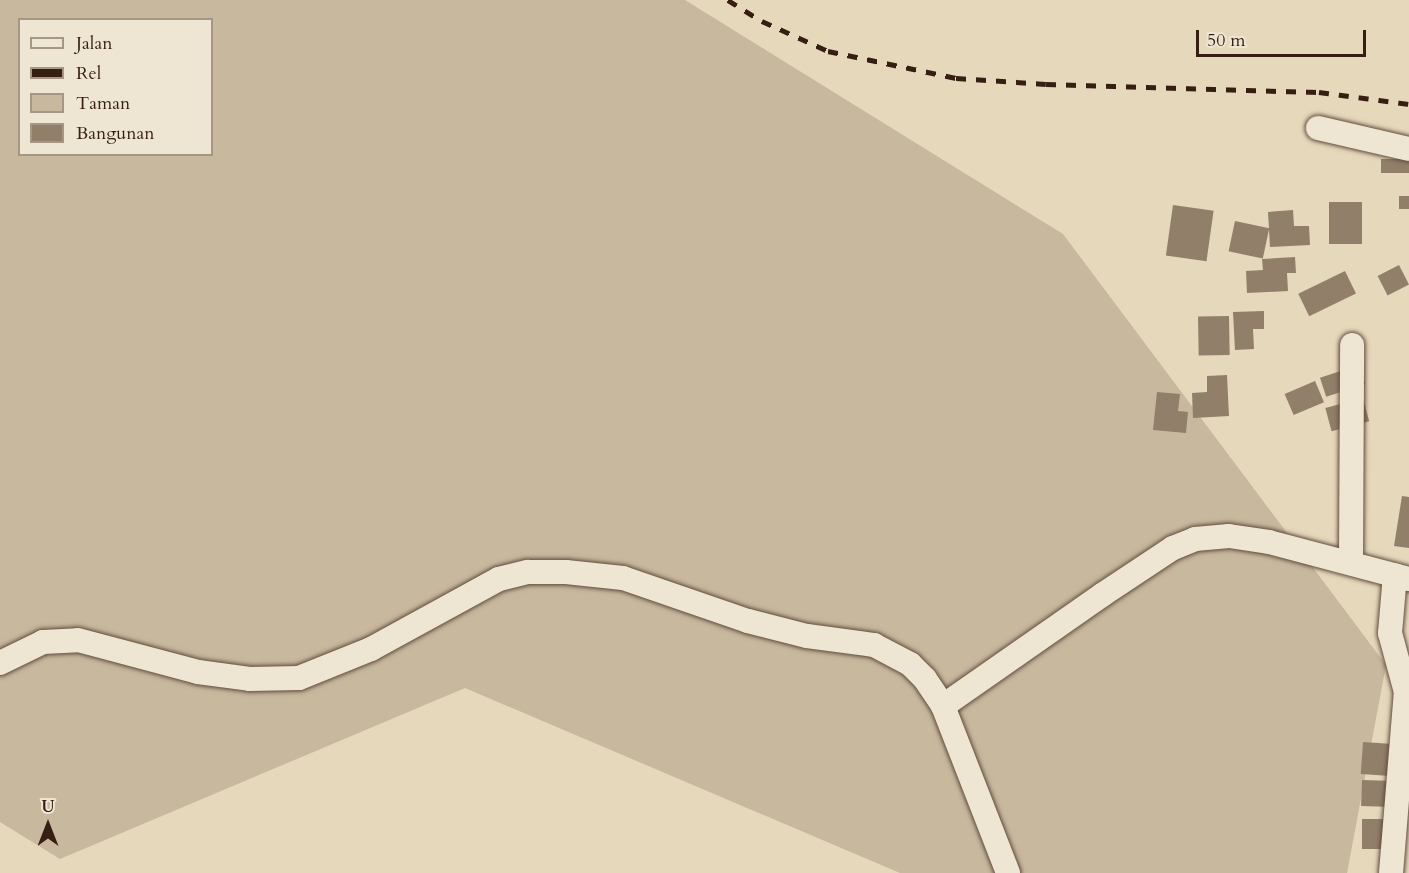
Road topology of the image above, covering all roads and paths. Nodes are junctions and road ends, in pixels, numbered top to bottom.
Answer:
1 (1317, 128) dead end
2 (1409, 149) edge
3 (1352, 345) dead end
4 (1351, 561) junction
5 (1402, 577) edge
6 (0, 663) edge
7 (944, 706) junction
8 (1008, 873) edge
9 (1391, 873) edge

1 - 2 street
3 - 4 street
4 - 5 street
4 - 7 street
5 - 9 street
6 - 7 street
7 - 8 street

